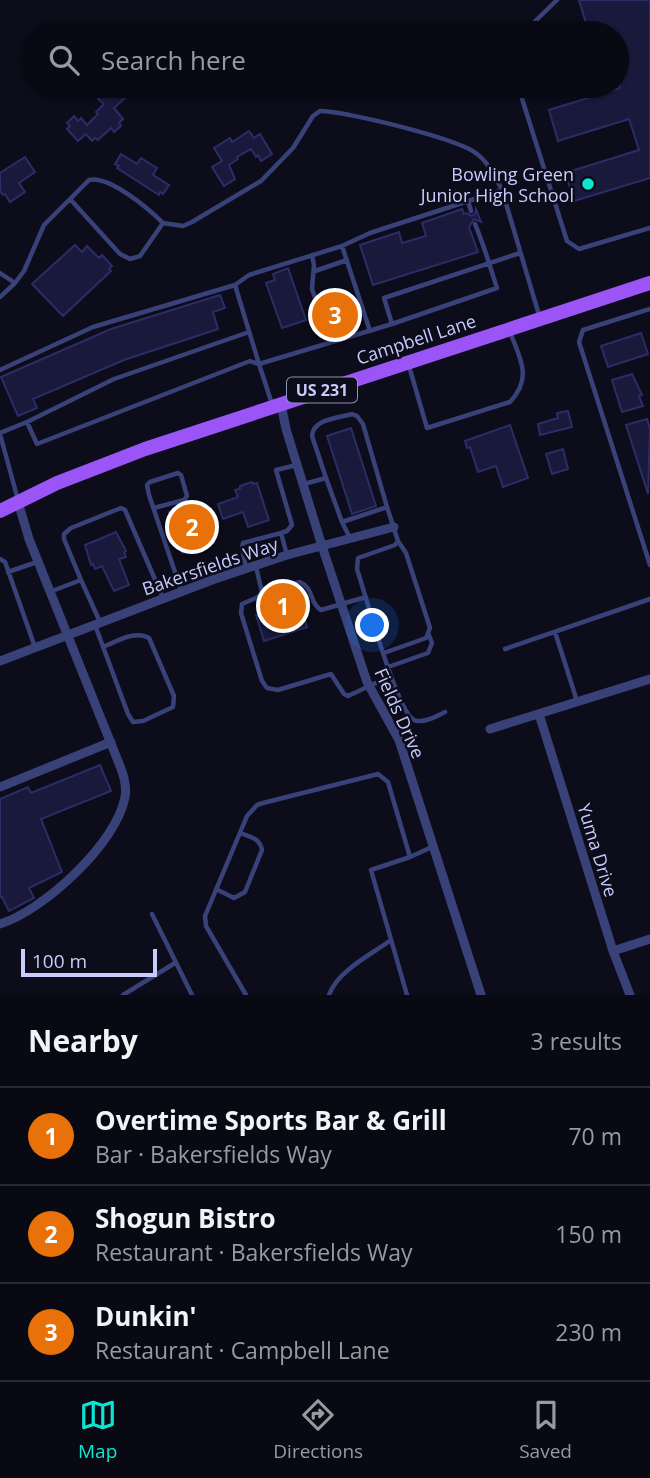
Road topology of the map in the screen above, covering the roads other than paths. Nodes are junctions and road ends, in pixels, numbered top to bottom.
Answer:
1 (557, 0) edge
2 (535, 21) edge
3 (522, 98) edge
4 (502, 190) junction
5 (70, 199) junction
6 (468, 201) junction
7 (471, 211) dead end
8 (163, 223) junction
9 (475, 224) dead end
10 (650, 228) edge
11 (342, 246) junction
12 (520, 253) junction
13 (312, 256) junction
14 (347, 260) junction
15 (489, 264) junction
16 (314, 271) junction
17 (0, 273) edge
18 (650, 283) edge
19 (15, 284) junction
20 (235, 285) junction
21 (0, 297) edge
22 (650, 309) edge
23 (540, 318) junction
24 (393, 324) junction
25 (509, 329) junction
26 (370, 331) junction
27 (249, 332) junction
28 (330, 343) junction
29 (408, 362) junction
30 (259, 364) junction
31 (0, 369) edge
32 (277, 405) junction
33 (27, 422) junction
34 (0, 433) edge
35 (1, 442) edge
36 (298, 465) junction
37 (326, 478) junction
38 (304, 484) junction
39 (18, 502) junction
40 (387, 507) junction
41 (154, 508) junction
42 (0, 511) edge
43 (342, 522) junction
44 (394, 527) junction
45 (281, 533) junction
46 (350, 537) junction
47 (398, 541) junction
48 (322, 546) junction
49 (288, 555) junction
50 (0, 559) edge
51 (38, 561) junction
52 (650, 565) edge
53 (251, 567) junction
54 (8, 572) junction
55 (81, 580) junction
56 (181, 591) junction
57 (51, 592) junction
58 (261, 592) junction
59 (366, 597) junction
60 (163, 598) junction
61 (650, 599) edge
62 (342, 606) junction
63 (97, 623) junction
64 (555, 632) junction
65 (68, 635) junction
66 (429, 635) junction
67 (35, 647) junction
68 (103, 647) junction
69 (505, 649) dead end
70 (384, 653) junction
71 (0, 661) edge
72 (388, 667) junction
73 (391, 676) junction
74 (650, 679) edge
75 (370, 687) junction
76 (578, 702) junction
77 (445, 712) dead end
78 (539, 714) junction
79 (490, 729) dead end
80 (111, 742) junction
81 (0, 787) edge
82 (240, 833) junction
83 (433, 846) junction
84 (411, 857) junction
85 (216, 889) junction
86 (152, 914) dead end
87 (0, 924) edge
88 (650, 939) edge
89 (391, 940) junction
90 (613, 951) junction
91 (175, 962) junction
92 (123, 995) edge
93 (192, 995) edge
94 (246, 995) edge
95 (329, 995) edge
96 (407, 995) edge
97 (481, 995) edge
98 (630, 995) edge

1 - 2 lane
3 - 10 lane
4 - 6 lane
4 - 8 lane
4 - 12 lane
5 - 8 lane
5 - 8 lane
5 - 19 lane
6 - 7 lane
6 - 11 lane
9 - 15 lane
11 - 13 lane
11 - 14 lane
12 - 15 lane
12 - 23 lane
13 - 16 lane
13 - 20 lane
14 - 16 lane
14 - 26 lane
15 - 24 lane
15 - 24 lane
16 - 28 lane
17 - 19 lane
18 - 23 main road, Campbell Lane / US 231
19 - 21 lane
20 - 27 lane
20 - 31 lane
22 - 52 lane
23 - 25 main road, Campbell Lane / US 231
24 - 26 lane
25 - 29 main road, Campbell Lane / US 231
25 - 29 lane
26 - 28 lane
27 - 30 lane
27 - 33 lane
28 - 30 lane
29 - 32 main road, Campbell Lane / US 231
30 - 32 lane
30 - 33 lane
32 - 36 street, Fields Drive
32 - 39 main road, Campbell Lane / US 231
33 - 34 lane
34 - 35 lane
35 - 39 lane
36 - 38 street, Fields Drive
36 - 45 lane
37 - 38 lane
37 - 40 lane
37 - 43 lane
38 - 48 street, Fields Drive
39 - 42 main road, Campbell Lane / US 231
39 - 51 street
40 - 43 lane
40 - 44 lane
41 - 41 lane
41 - 56 lane
43 - 46 lane
44 - 46 street, Bakersfields Way
44 - 47 lane
45 - 49 lane
45 - 53 lane
46 - 48 street, Bakersfields Way
47 - 59 lane
47 - 66 lane
48 - 49 street, Bakersfields Way
48 - 62 street, Fields Drive
49 - 53 street, Bakersfields Way
50 - 54 lane
51 - 54 lane
51 - 57 street
53 - 56 street, Bakersfields Way
53 - 58 lane
54 - 67 lane
55 - 57 lane
55 - 60 lane
55 - 63 lane
56 - 60 street, Bakersfields Way
57 - 65 street
58 - 62 lane
58 - 75 lane
59 - 62 lane
59 - 70 lane
60 - 63 street, Bakersfields Way
61 - 64 lane
62 - 75 street, Fields Drive
63 - 65 street, Bakersfields Way
63 - 68 lane
64 - 69 lane
64 - 76 lane
65 - 67 street, Bakersfields Way
65 - 80 street
66 - 70 lane
66 - 72 lane
67 - 71 street, Bakersfields Way
68 - 68 lane
70 - 72 lane
72 - 73 lane
73 - 75 lane
73 - 77 lane
74 - 76 street
75 - 83 street, Fields Drive
76 - 78 street
78 - 79 street
78 - 90 street, Yuma Drive
80 - 81 street
80 - 87 street
82 - 84 lane
82 - 85 lane
82 - 85 lane
83 - 84 lane
83 - 97 street, Fields Drive
84 - 89 lane
85 - 94 lane
86 - 91 lane
88 - 90 street
89 - 95 lane
89 - 96 lane
90 - 98 street, Yuma Drive
91 - 92 lane
91 - 93 lane

